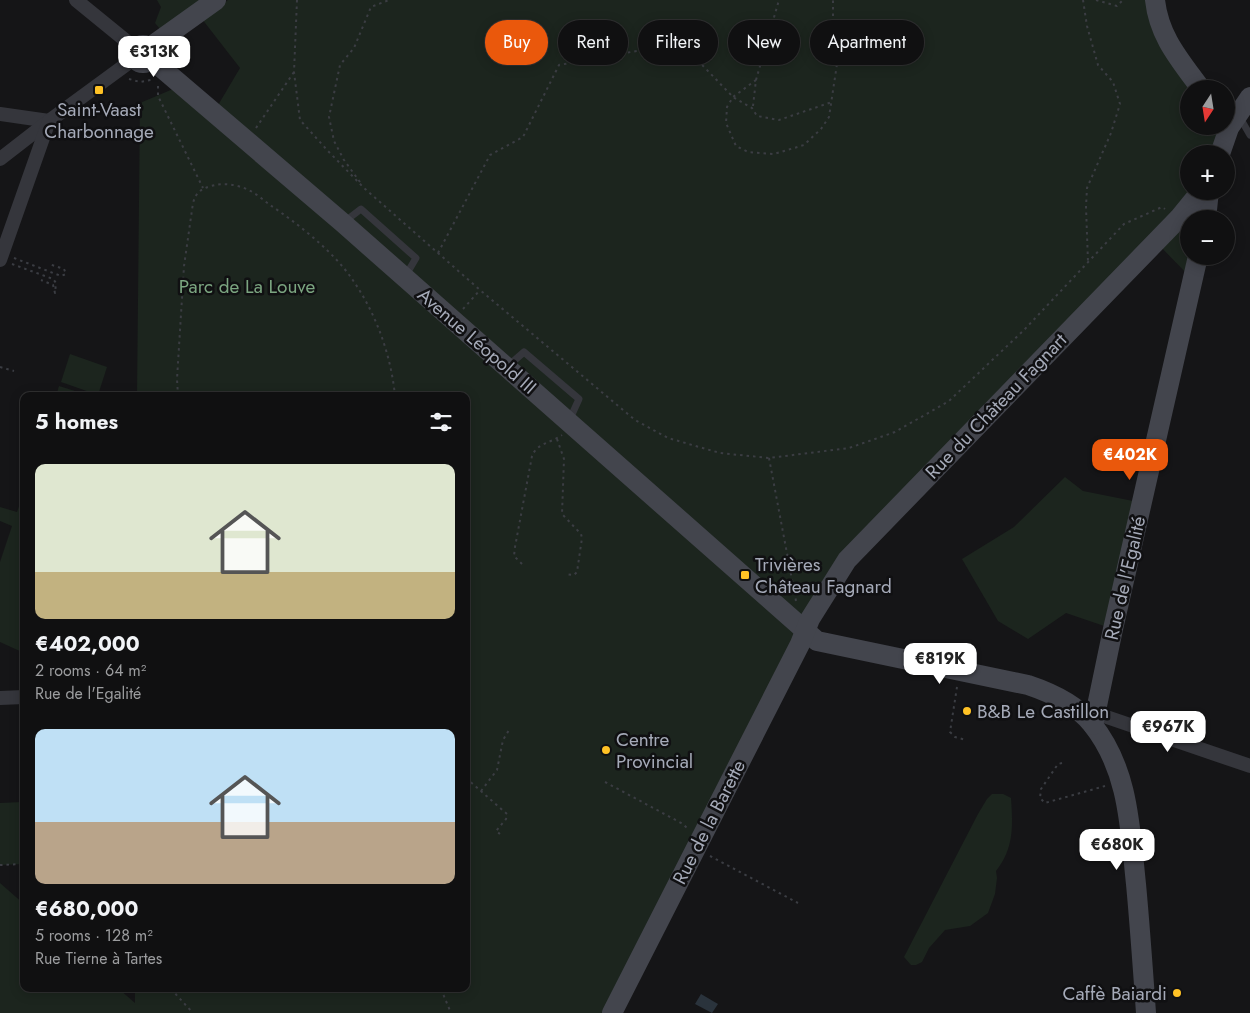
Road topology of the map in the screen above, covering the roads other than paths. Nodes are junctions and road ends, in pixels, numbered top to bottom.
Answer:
1 (76, 0) edge
2 (216, 0) edge
3 (1155, 0) edge
4 (143, 53) junction
5 (1195, 80) edge
6 (1250, 97) edge
7 (0, 114) edge
8 (1235, 117) edge
9 (49, 120) junction
10 (1235, 125) edge
11 (1250, 135) edge
12 (0, 159) edge
13 (1194, 200) edge
14 (3, 259) edge
15 (1196, 265) edge
16 (803, 630) junction
17 (20, 697) edge
18 (0, 698) edge
19 (1094, 719) junction
20 (1250, 766) edge
21 (612, 1013) edge
22 (1146, 1013) edge

1 - 4 street
2 - 4 street
3 - 5 street
4 - 9 street
4 - 16 street, Avenue Léopold III
6 - 8 street
7 - 9 street
9 - 12 street
9 - 14 street
10 - 11 lane
13 - 16 street, Rue du Château Fagnart
15 - 19 street, Rue de l'Egalité
16 - 19 street, Avenue Léopold III
16 - 21 street, Rue de la Barette
17 - 18 street
19 - 20 street
19 - 22 street, Avenue Léopold III

